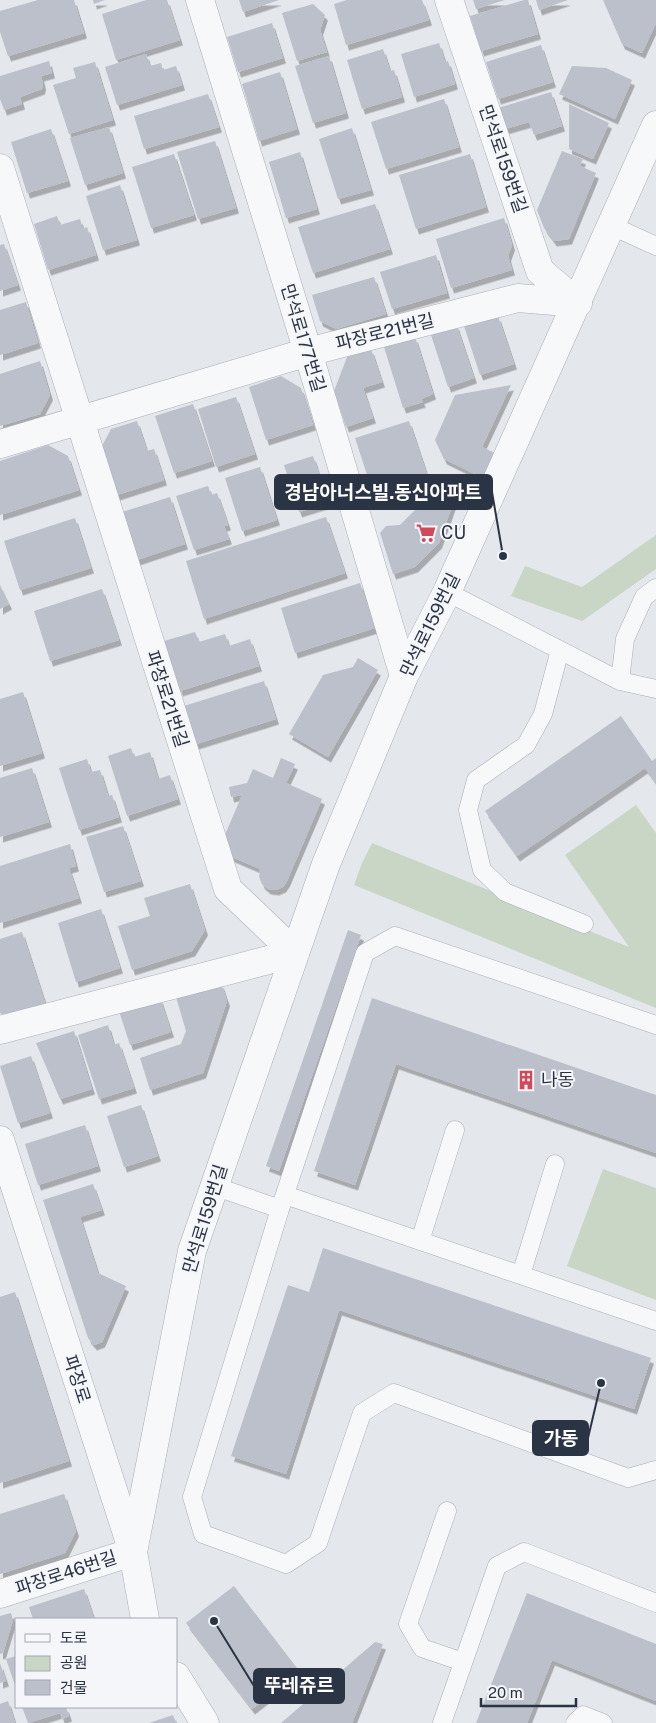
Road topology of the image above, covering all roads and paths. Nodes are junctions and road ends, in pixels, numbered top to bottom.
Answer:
1 (200, 0) edge
2 (449, 0) edge
3 (656, 125) edge
4 (0, 168) edge
5 (612, 226) junction
6 (656, 246) edge
7 (578, 303) junction
8 (308, 352) junction
9 (79, 420) junction
10 (0, 444) edge
11 (656, 588) edge
12 (447, 592) junction
13 (560, 650) junction
14 (404, 676) junction
15 (620, 681) junction
16 (656, 689) edge
17 (584, 924) dead end
18 (295, 953) junction
19 (656, 1024) edge
20 (0, 1030) edge
21 (455, 1130) dead end
22 (0, 1140) edge
23 (555, 1164) dead end
24 (214, 1186) junction
25 (283, 1202) junction
26 (420, 1241) junction
27 (520, 1276) junction
28 (656, 1321) edge
29 (656, 1470) edge
30 (447, 1511) dead end
31 (133, 1552) junction
32 (0, 1594) edge
33 (656, 1603) edge
34 (145, 1618) edge
35 (463, 1662) junction
36 (178, 1679) edge
37 (205, 1723) edge
38 (442, 1723) edge
39 (575, 1723) edge
40 (603, 1723) edge

1 - 8 street, 만석로177번길
2 - 7 street, 만석로159번길
3 - 5 street, 만석로159번길
4 - 9 street, 파장로21번길
5 - 6 lane
5 - 7 street, 만석로159번길
7 - 8 street, 파장로21번길
7 - 12 street, 만석로159번길
8 - 9 street, 파장로21번길
8 - 14 street, 만석로177번길
9 - 10 street, 파장로21번길
9 - 18 street, 파장로21번길
11 - 15 lane
12 - 13 lane
12 - 14 street, 만석로159번길
13 - 15 lane
13 - 17 lane
14 - 18 street, 만석로159번길
15 - 16 lane
18 - 20 street
18 - 24 street, 만석로159번길
19 - 25 lane
21 - 26 lane
22 - 31 street, 파장로
23 - 27 lane
24 - 25 lane
24 - 31 street, 만석로159번길
25 - 26 lane
25 - 29 lane
26 - 27 lane
27 - 28 lane
30 - 35 lane
31 - 32 street, 파장로46번길
31 - 34 street, 파장로
33 - 35 lane
35 - 38 lane
36 - 37 street
39 - 40 lane

